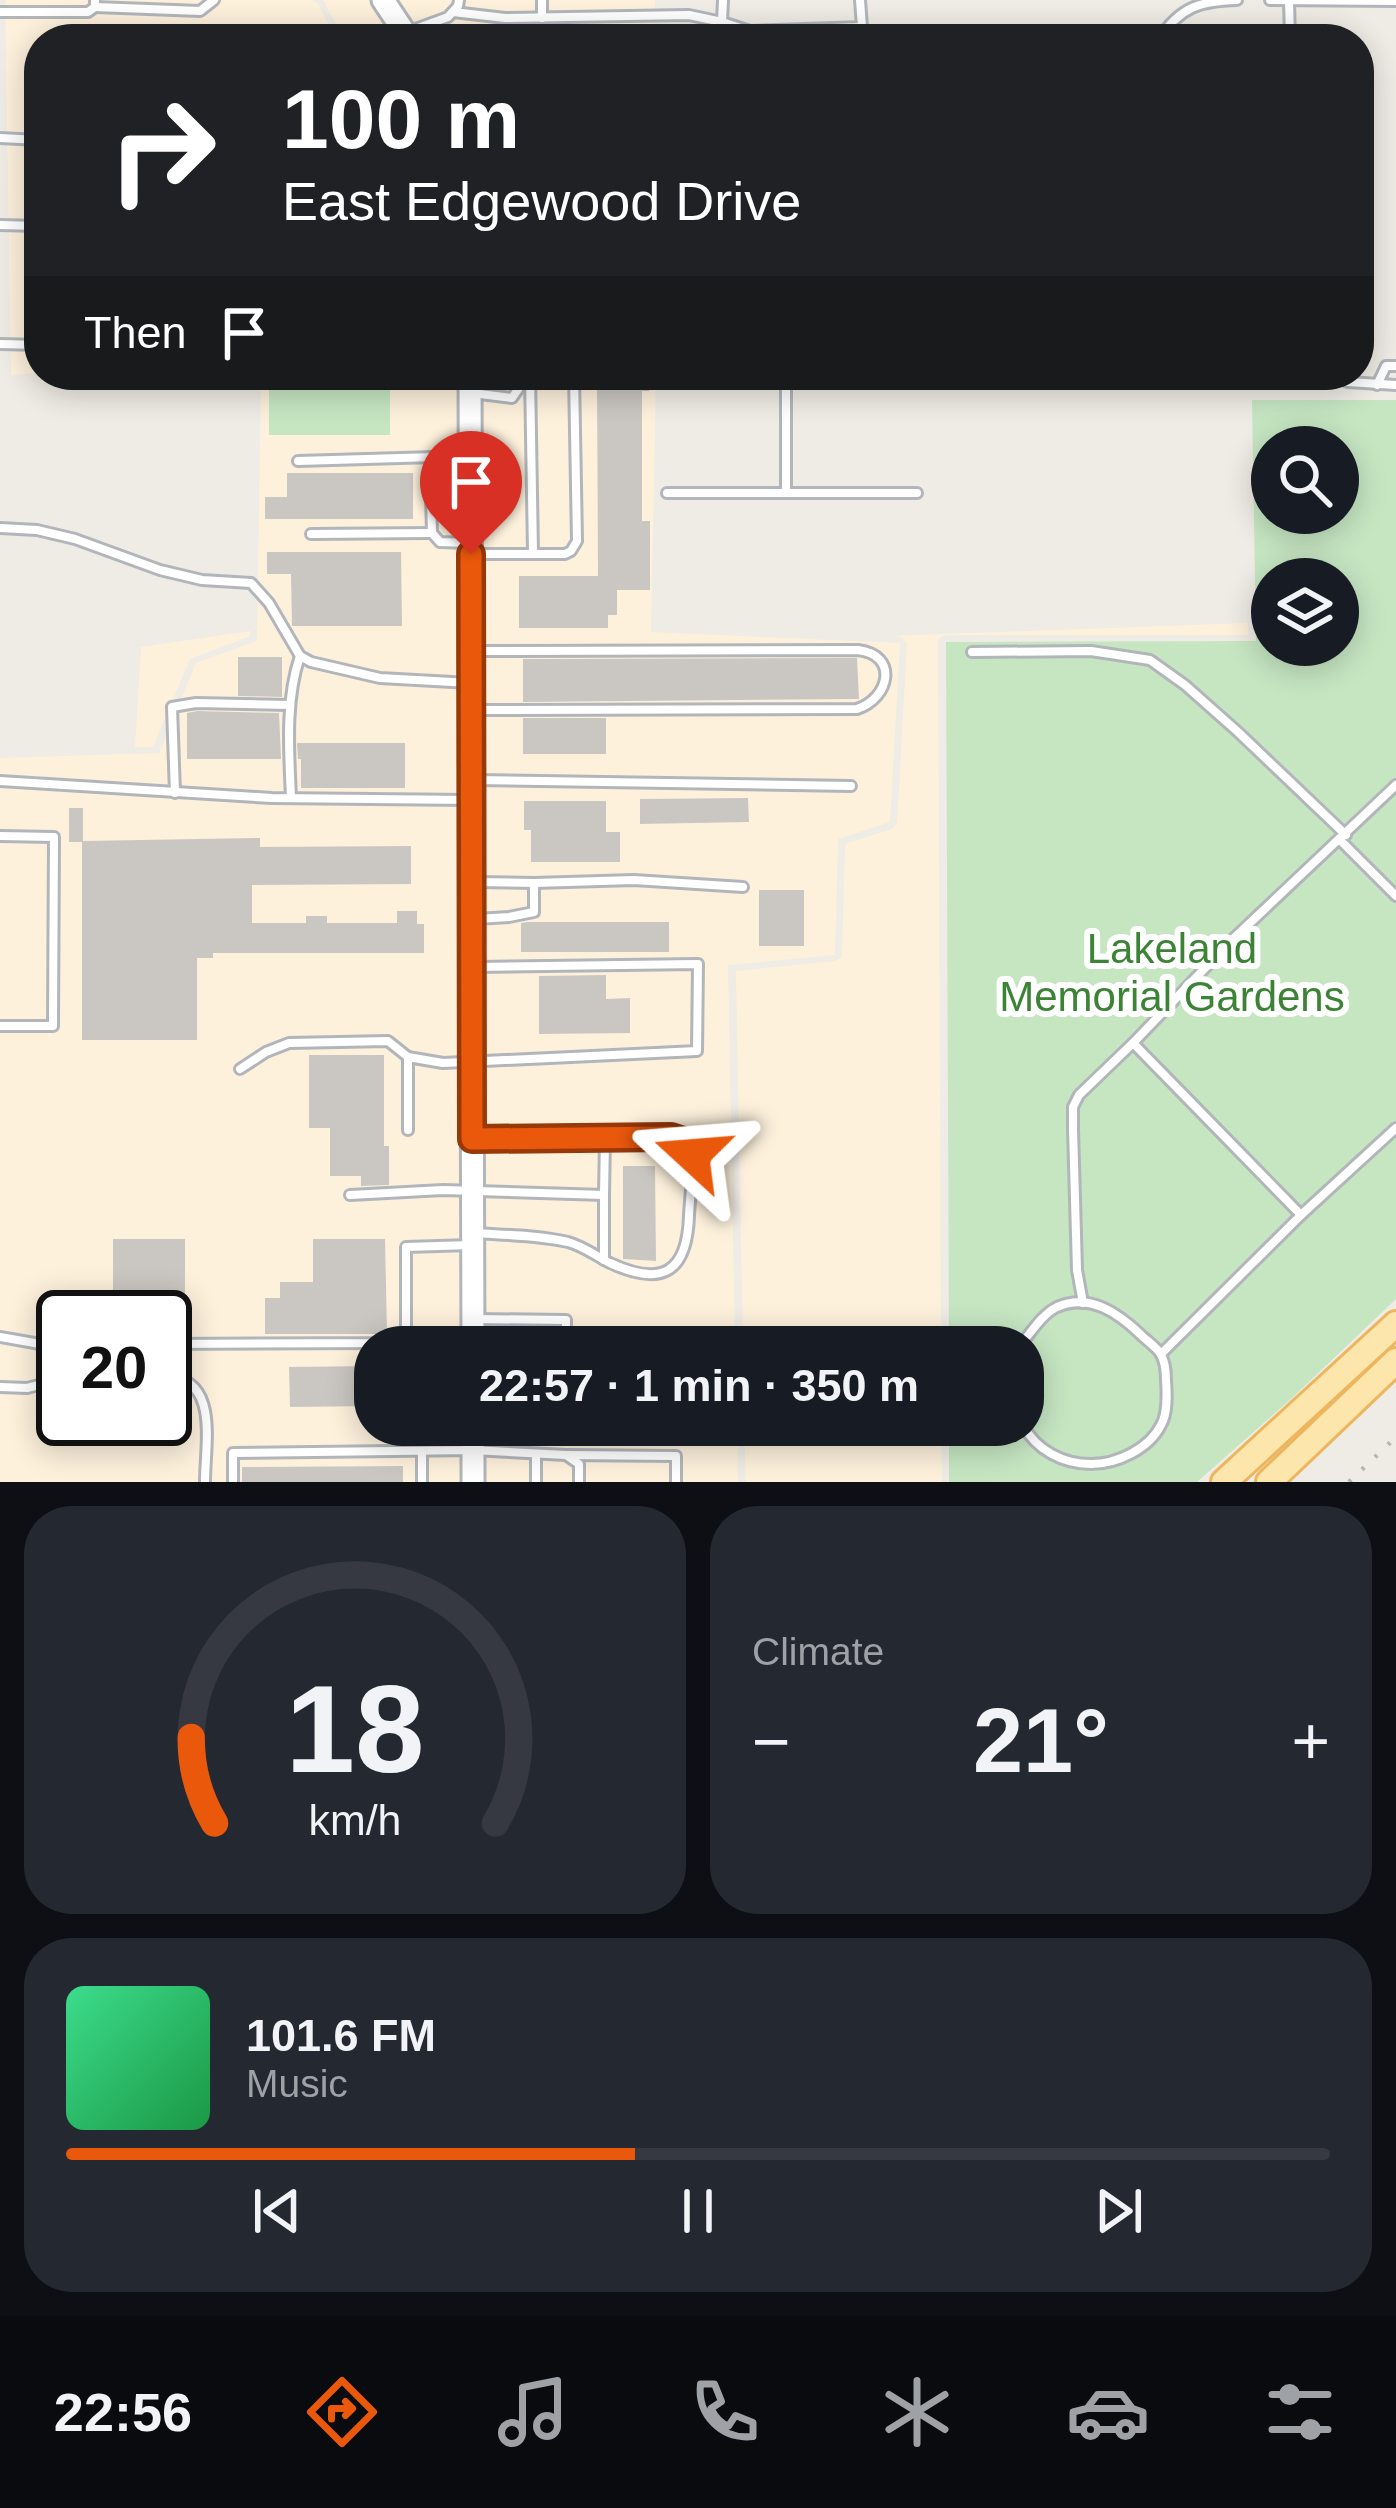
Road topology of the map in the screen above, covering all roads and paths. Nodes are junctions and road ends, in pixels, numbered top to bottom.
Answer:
1 (54, 0) edge
2 (214, 0) edge
3 (459, 0) edge
4 (542, 0) edge
5 (586, 0) edge
6 (628, 0) edge
7 (723, 0) edge
8 (1237, 0) edge
9 (1270, 0) edge
10 (1289, 0) edge
11 (1396, 1) edge
12 (94, 4) edge
13 (53, 12) junction
14 (453, 12) junction
15 (0, 13) edge
16 (587, 16) junction
17 (628, 16) junction
18 (542, 17) junction
19 (722, 22) junction
20 (432, 24) edge
21 (728, 24) edge
22 (1169, 24) edge
23 (1396, 366) edge
24 (1374, 386) edge
25 (1377, 386) junction
26 (1396, 386) edge
27 (470, 390) edge
28 (488, 390) edge
29 (519, 390) edge
30 (529, 390) edge
31 (574, 390) edge
32 (786, 390) edge
33 (430, 456) junction
34 (470, 456) junction
35 (298, 461) dead end
36 (667, 493) dead end
37 (786, 493) junction
38 (917, 493) dead end
39 (0, 528) edge
40 (432, 532) junction
41 (311, 533) dead end
42 (471, 548) junction
43 (533, 553) junction
44 (471, 651) junction
45 (972, 652) dead end
46 (300, 656) junction
47 (471, 683) junction
48 (290, 705) junction
49 (471, 710) junction
50 (0, 781) edge
51 (1396, 785) edge
52 (850, 786) dead end
53 (471, 790) junction
54 (175, 793) junction
55 (291, 798) junction
56 (0, 836) edge
57 (1343, 837) junction
58 (471, 882) junction
59 (534, 884) junction
60 (743, 887) dead end
61 (1396, 896) edge
62 (471, 919) junction
63 (471, 967) junction
64 (0, 1026) edge
65 (1132, 1043) junction
66 (408, 1057) junction
67 (472, 1062) junction
68 (240, 1069) dead end
69 (1396, 1128) edge
70 (408, 1130) dead end
71 (605, 1138) junction
72 (472, 1139) junction
73 (472, 1191) junction
74 (350, 1195) dead end
75 (604, 1195) junction
76 (1301, 1215) junction
77 (472, 1239) junction
78 (604, 1259) junction
79 (1083, 1303) junction
80 (1396, 1324) edge
81 (408, 1326) edge
82 (472, 1326) edge
83 (523, 1326) edge
84 (566, 1326) edge
85 (1035, 1326) edge
86 (0, 1337) edge
87 (36, 1343) edge
88 (354, 1343) edge
89 (192, 1344) edge
90 (1161, 1354) junction
91 (1396, 1361) edge
92 (192, 1383) edge
93 (36, 1386) edge
94 (0, 1387) edge
95 (473, 1446) edge
96 (1041, 1446) edge
97 (473, 1450) junction
98 (422, 1451) junction
99 (536, 1454) junction
100 (566, 1455) junction
101 (205, 1482) edge
102 (233, 1482) edge
103 (422, 1482) edge
104 (473, 1482) edge
105 (536, 1482) edge
106 (579, 1482) edge
107 (676, 1482) edge
108 (1224, 1482) edge
109 (1269, 1482) edge

1 - 13 lane
2 - 12 lane
3 - 14 lane
4 - 18 lane
5 - 16 lane
6 - 17 lane
7 - 19 lane
8 - 22 lane
9 - 10 lane
10 - 11 lane
12 - 13 lane
13 - 15 lane
14 - 18 lane
14 - 20 lane
16 - 17 lane
16 - 18 lane
17 - 19 lane
19 - 21 lane
23 - 25 lane
24 - 25 lane
25 - 26 lane
27 - 34 main road
28 - 29 lane
30 - 43 lane
31 - 43 lane
32 - 37 lane
33 - 34 lane
33 - 35 lane
33 - 40 lane
34 - 42 main road
36 - 37 lane
37 - 38 lane
39 - 46 lane
40 - 41 lane
40 - 42 lane
42 - 43 lane
42 - 44 main road
44 - 47 main road
44 - 49 lane
45 - 57 lane
46 - 47 lane
46 - 48 lane
47 - 49 main road
48 - 54 lane
48 - 55 lane
49 - 53 main road
50 - 54 lane
51 - 57 lane
52 - 53 lane
53 - 55 lane
53 - 58 main road
54 - 55 lane
56 - 64 lane
57 - 61 lane
57 - 65 lane
58 - 59 lane
58 - 62 main road
59 - 60 lane
59 - 62 lane
62 - 63 main road
63 - 67 main road
63 - 67 lane
65 - 76 lane
65 - 79 lane
66 - 67 lane
66 - 68 lane
66 - 70 lane
67 - 72 main road
69 - 76 lane
71 - 72 lane
71 - 75 lane
71 - 78 lane
72 - 73 main road
73 - 74 lane
73 - 75 lane
73 - 77 main road
75 - 78 lane
76 - 90 lane
77 - 78 lane
77 - 81 lane
77 - 82 main road
79 - 85 lane
79 - 90 lane
80 - 108 main road
83 - 84 lane
86 - 87 lane
88 - 89 lane
90 - 96 lane
91 - 109 main road
92 - 101 lane
93 - 94 lane
95 - 97 main road
97 - 98 lane
97 - 99 lane
97 - 104 main road
98 - 102 lane
98 - 103 lane
99 - 100 lane
99 - 105 lane
100 - 106 lane
100 - 107 lane

